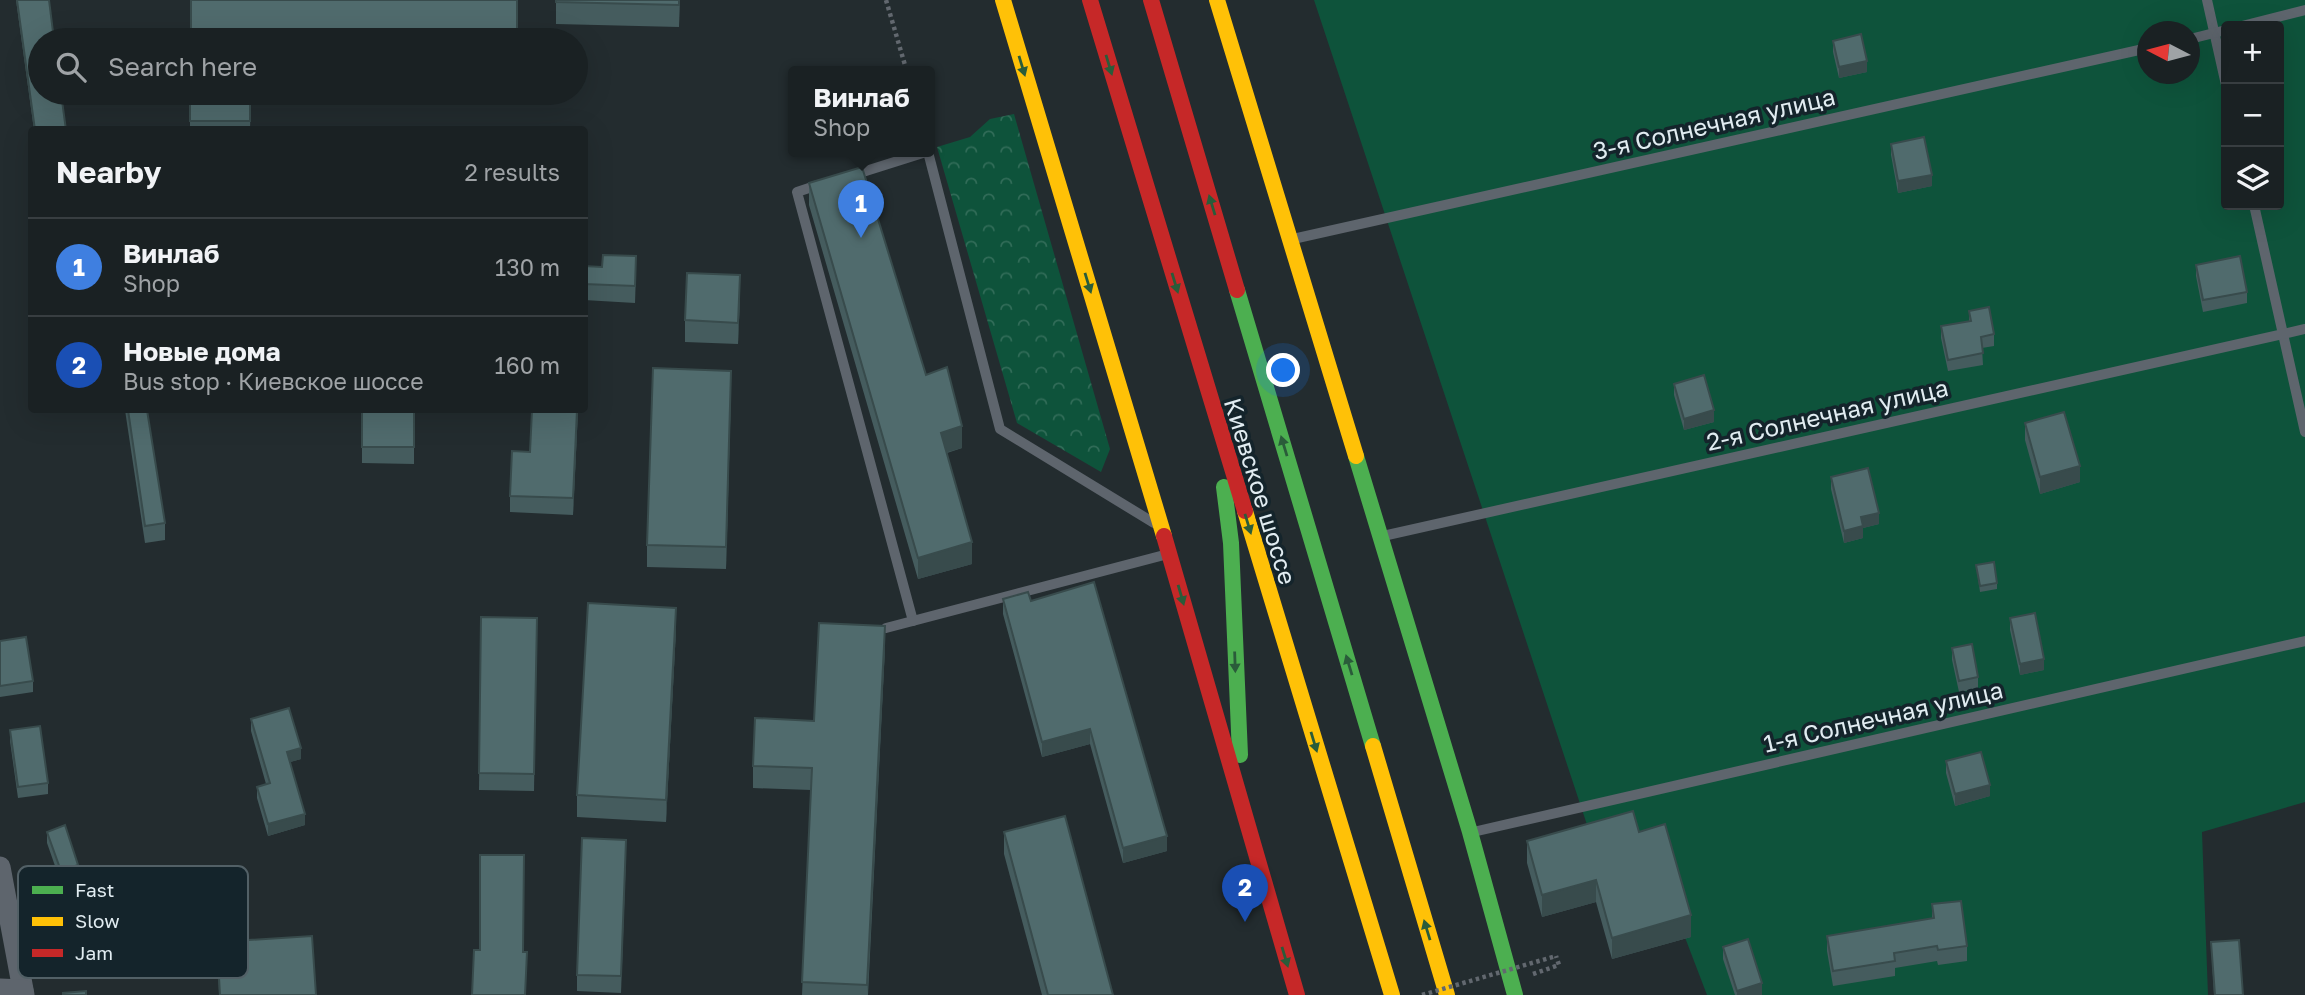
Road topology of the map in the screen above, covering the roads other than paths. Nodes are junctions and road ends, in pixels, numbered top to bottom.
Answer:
1 (1003, 0) edge
2 (1090, 0) edge
3 (1151, 0) edge
4 (1217, 0) edge
5 (2207, 0) edge
6 (2305, 10) edge
7 (2262, 21) edge
8 (2221, 31) edge
9 (2214, 33) junction
10 (2200, 36) edge
11 (2137, 50) edge
12 (2226, 84) edge
13 (911, 157) edge
14 (928, 157) edge
15 (2255, 210) edge
16 (1291, 239) junction
17 (2305, 329) edge
18 (2284, 335) junction
19 (1210, 400) junction
20 (2305, 432) edge
21 (1163, 533) junction
22 (1380, 537) junction
23 (1169, 554) junction
24 (913, 621) junction
25 (886, 628) edge
26 (2305, 641) edge
27 (1470, 832) junction
28 (0, 867) edge
29 (1260, 871) junction
30 (18, 965) edge
31 (0, 989) edge
32 (23, 992) edge
33 (1297, 995) edge
34 (1392, 995) edge
35 (1447, 995) edge
36 (1515, 995) edge

1 -> 21 main road
2 -> 19 main road, Киевское шоссе
35 -> 3 main road, Киевское шоссе
4 - 16 main road
5 - 9 lane
6 - 7 lane
8 - 9 lane
9 - 10 lane
9 - 12 lane
11 - 16 lane, 3-я Солнечная улица
13 - 24 lane
14 - 21 lane
15 - 18 lane
16 - 22 main road
17 - 18 lane, 2-я Солнечная улица
18 - 20 lane
18 - 22 lane, 2-я Солнечная улица
19 -> 29 main road
19 -> 34 main road, Киевское шоссе
21 - 23 main road
22 - 27 main road
23 - 24 lane
23 -> 29 main road
24 - 25 lane
26 - 27 lane, 1-я Солнечная улица
27 - 36 main road
28 - 30 street
29 -> 33 main road
31 - 32 street

